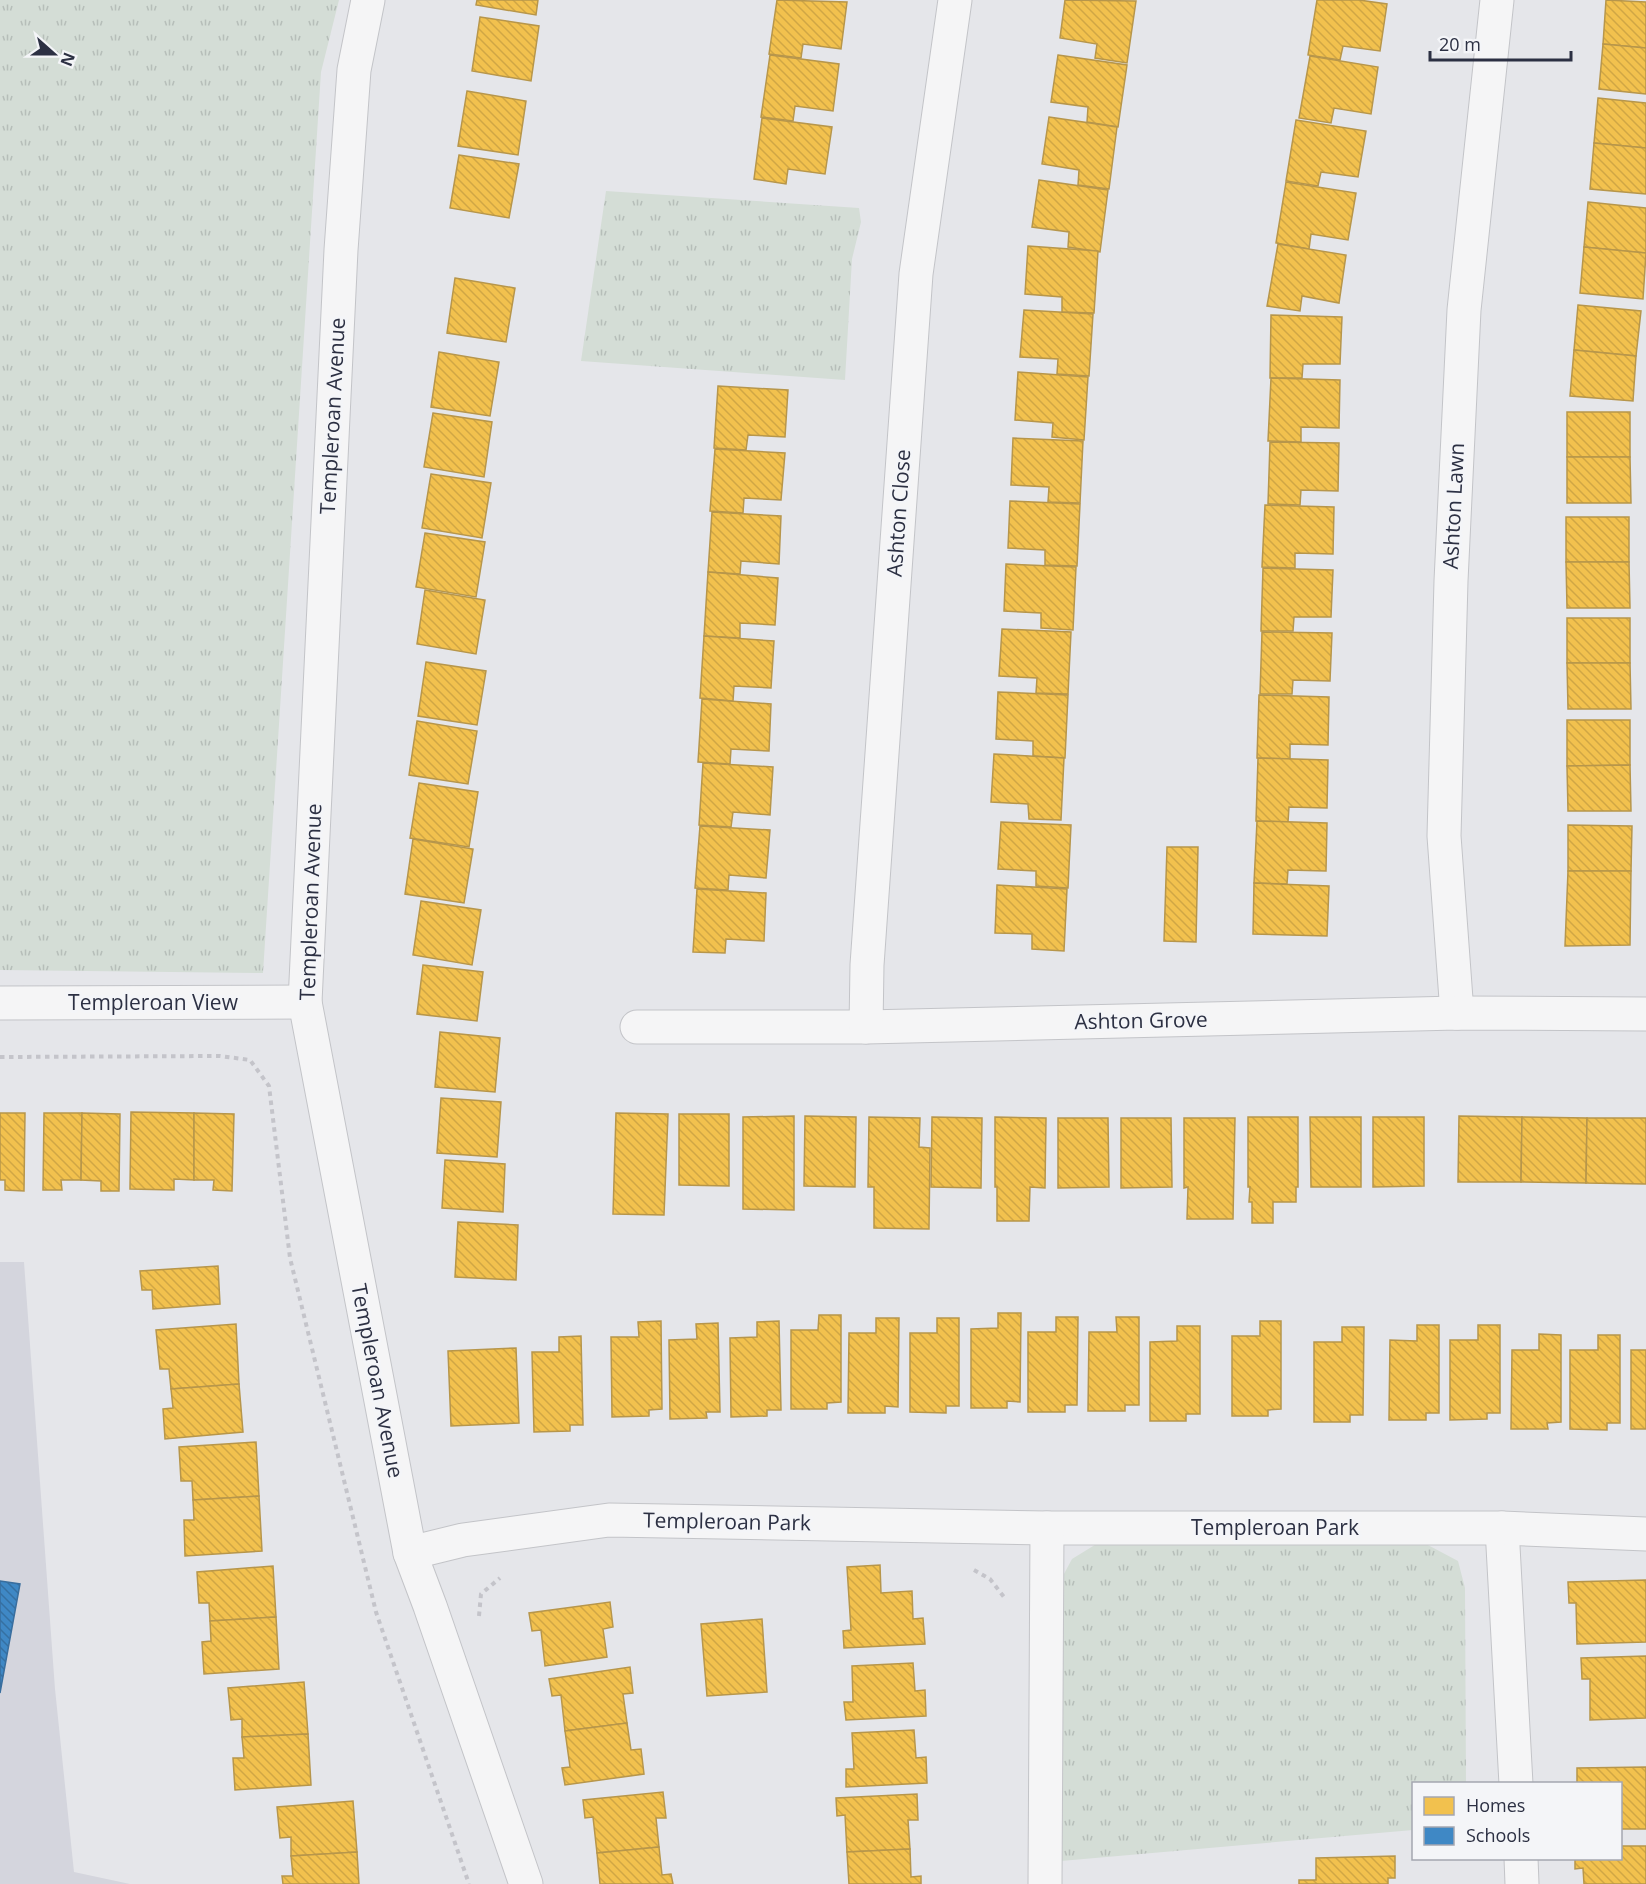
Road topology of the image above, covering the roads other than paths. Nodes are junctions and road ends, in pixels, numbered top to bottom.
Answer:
1 (368, 0) edge
2 (955, 0) edge
3 (1497, 0) edge
4 (305, 1002) junction
5 (0, 1004) edge
6 (1457, 1013) junction
7 (1646, 1014) edge
8 (637, 1027) dead end
9 (866, 1028) junction
10 (1047, 1528) junction
11 (1502, 1528) junction
12 (1646, 1533) edge
13 (410, 1553) junction
14 (1516, 1782) edge
15 (1521, 1860) edge
16 (526, 1884) edge
17 (1045, 1884) edge
18 (1522, 1884) edge

1 - 4 street, Templeroan Avenue
2 - 9 street, Ashton Close
3 - 6 street, Ashton Lawn
4 - 5 street, Templeroan View
4 - 13 street, Templeroan Avenue
6 - 7 street, Ashton Grove
6 - 9 street, Ashton Grove
8 - 9 street, Ashton Grove
10 - 11 street, Templeroan Park
10 - 13 street, Templeroan Park
10 - 17 street
11 - 12 street, Templeroan Park
11 - 14 street
13 - 16 street, Templeroan Avenue
15 - 18 street

